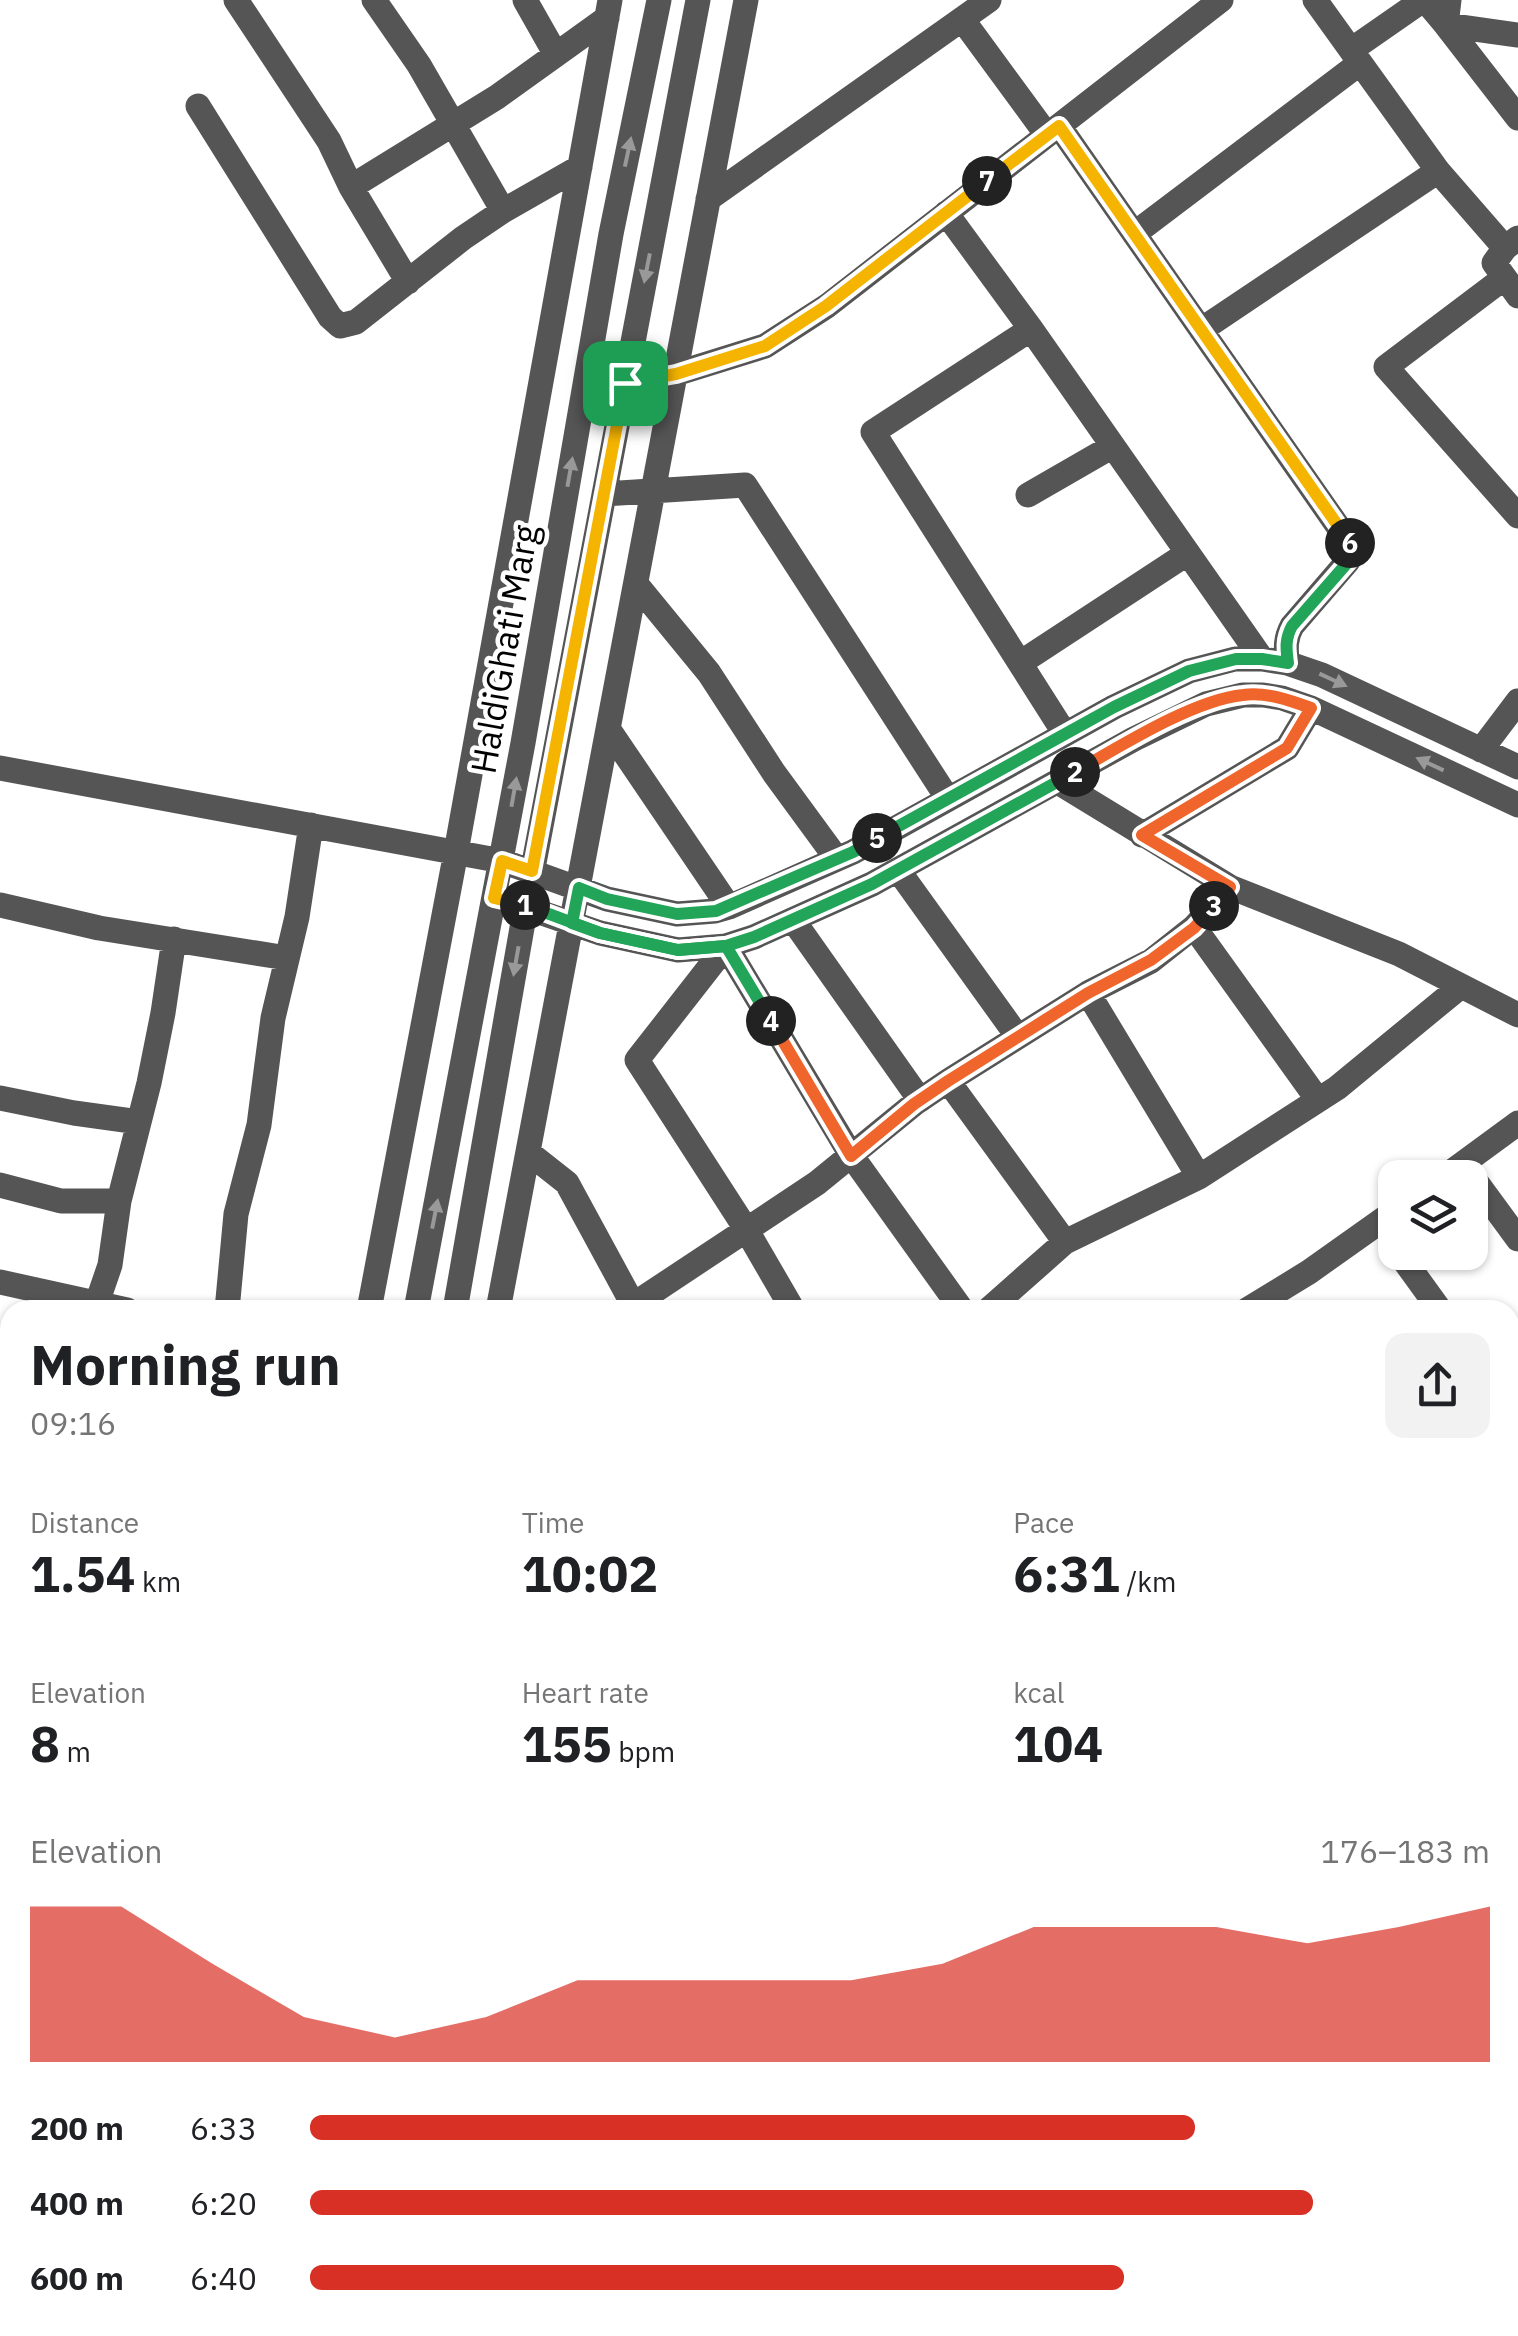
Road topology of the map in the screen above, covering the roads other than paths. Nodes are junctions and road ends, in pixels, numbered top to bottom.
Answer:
1 (236, 0) edge
2 (374, 0) edge
3 (525, 0) edge
4 (659, 0) edge
5 (698, 0) edge
6 (746, 0) edge
7 (988, 0) edge
8 (1222, 0) edge
9 (1314, 0) edge
10 (1424, 0) edge
11 (609, 9) edge
12 (1448, 12) edge
13 (962, 19) junction
14 (1518, 35) edge
15 (555, 53) junction
16 (1355, 56) junction
17 (198, 106) dead end
18 (1518, 118) edge
19 (454, 124) junction
20 (1053, 130) junction
21 (580, 167) junction
22 (1438, 171) junction
23 (350, 187) junction
24 (708, 199) junction
25 (503, 211) junction
26 (946, 213) junction
27 (1134, 234) junction
28 (1512, 243) edge
29 (408, 282) junction
30 (1511, 287) edge
31 (1032, 329) junction
32 (1201, 330) junction
33 (676, 374) junction
34 (625, 383) junction
35 (1113, 446) junction
36 (654, 489) junction
37 (604, 494) junction
38 (1028, 495) dead end
39 (1518, 516) edge
40 (1188, 553) junction
41 (636, 584) junction
42 (1275, 661) junction
43 (1020, 662) junction
44 (1518, 701) edge
45 (1311, 708) junction
46 (608, 730) junction
47 (1065, 734) junction
48 (1482, 750) junction
49 (1518, 766) edge
50 (0, 768) edge
51 (1058, 782) junction
52 (948, 799) junction
53 (1518, 804) edge
54 (311, 826) junction
55 (1142, 835) junction
56 (456, 852) junction
57 (837, 859) junction
58 (502, 861) junction
59 (898, 870) junction
60 (532, 871) junction
61 (1230, 887) junction
62 (579, 888) junction
63 (494, 898) junction
64 (0, 905) edge
65 (526, 905) junction
66 (728, 906) junction
67 (793, 920) junction
68 (572, 923) junction
69 (1194, 928) junction
70 (174, 939) junction
71 (726, 946) junction
72 (288, 958) junction
73 (1461, 986) junction
74 (1088, 993) junction
75 (1518, 1015) edge
76 (1018, 1037) junction
77 (948, 1081) junction
78 (0, 1098) edge
79 (920, 1100) junction
80 (1318, 1100) junction
81 (139, 1122) junction
82 (1518, 1123) edge
83 (851, 1156) junction
84 (537, 1160) junction
85 (1468, 1160) edge
86 (1199, 1177) junction
87 (0, 1185) edge
88 (119, 1201) junction
89 (1488, 1208) edge
90 (1378, 1224) edge
91 (746, 1229) junction
92 (1518, 1239) edge
93 (1064, 1242) junction
94 (1411, 1270) edge
95 (0, 1282) edge
96 (83, 1300) edge
97 (98, 1300) edge
98 (228, 1300) edge
99 (371, 1300) edge
100 (418, 1300) edge
101 (457, 1300) edge
102 (501, 1300) edge
103 (630, 1300) edge
104 (645, 1300) edge
105 (787, 1300) edge
106 (955, 1300) edge
107 (999, 1300) edge
108 (1263, 1300) edge
109 (1433, 1300) edge

1 - 23 street
2 - 19 street
3 - 15 street
58 -> 4 street, HaldiGhati Marg
5 -> 34 street, HaldiGhati Marg
6 - 24 street
7 - 13 street
8 - 20 street
9 - 16 street
10 - 12 street
10 - 16 street
11 - 15 street
11 - 21 street
12 - 14 street
12 - 18 street
13 - 20 street
13 - 24 street
15 - 19 street
16 - 22 street
16 - 27 street
17 - 29 street
19 - 23 street
19 - 25 street
20 - 26 street
20 - 27 street
21 - 25 street
21 - 56 street
22 - 28 street
22 - 32 street
23 - 29 street
24 - 33 street
25 - 29 street
26 - 31 street
26 - 33 street
27 - 32 street
28 - 30 street
30 - 39 street
31 - 35 street
31 - 43 street
32 - 42 street
33 - 34 street
33 - 36 street
34 - 37 street, HaldiGhati Marg
35 - 38 street
35 - 40 street
36 - 37 street
36 - 41 street
36 - 52 street
37 - 60 street, HaldiGhati Marg
40 - 42 street
40 - 43 street
41 - 46 street
41 - 57 street
42 - 47 street
42 -> 48 street
43 - 47 street
44 - 48 street
45 - 51 street
53 -> 45 street
45 - 55 street
46 - 62 street
46 - 66 street
47 - 52 street
48 - 49 street
50 - 54 street
51 - 55 street
51 - 59 street
52 - 57 street
54 - 56 street
54 - 72 street
55 - 61 street
56 - 58 street
56 - 99 street
57 - 66 street
58 - 60 street
58 - 63 street, HaldiGhati Marg
59 - 67 street
59 - 76 street
60 - 62 street
60 - 65 street, HaldiGhati Marg
61 - 69 street
61 - 73 street
62 - 66 street
62 - 68 street
63 - 65 street
100 -> 63 street, HaldiGhati Marg
64 - 70 street
65 - 68 street
65 -> 101 street, HaldiGhati Marg
67 - 71 street
67 - 79 street
68 - 71 street
68 - 84 street
69 - 74 street
69 - 80 street
70 - 72 street
70 - 81 street
71 - 83 street
71 - 91 street
72 - 98 street
73 - 75 street
73 - 80 street
74 - 76 street
74 - 86 street
76 - 77 street
77 - 79 street
77 - 93 street
78 - 81 street
79 - 83 street
80 - 86 street
81 - 88 street
82 - 85 street
83 - 91 street
83 - 106 street
84 - 102 street
84 - 103 street
86 - 93 street
87 - 88 street
88 - 97 street
89 - 92 street
90 - 108 street
91 - 104 street
91 - 105 street
93 - 107 street
94 - 109 street
95 - 96 street

